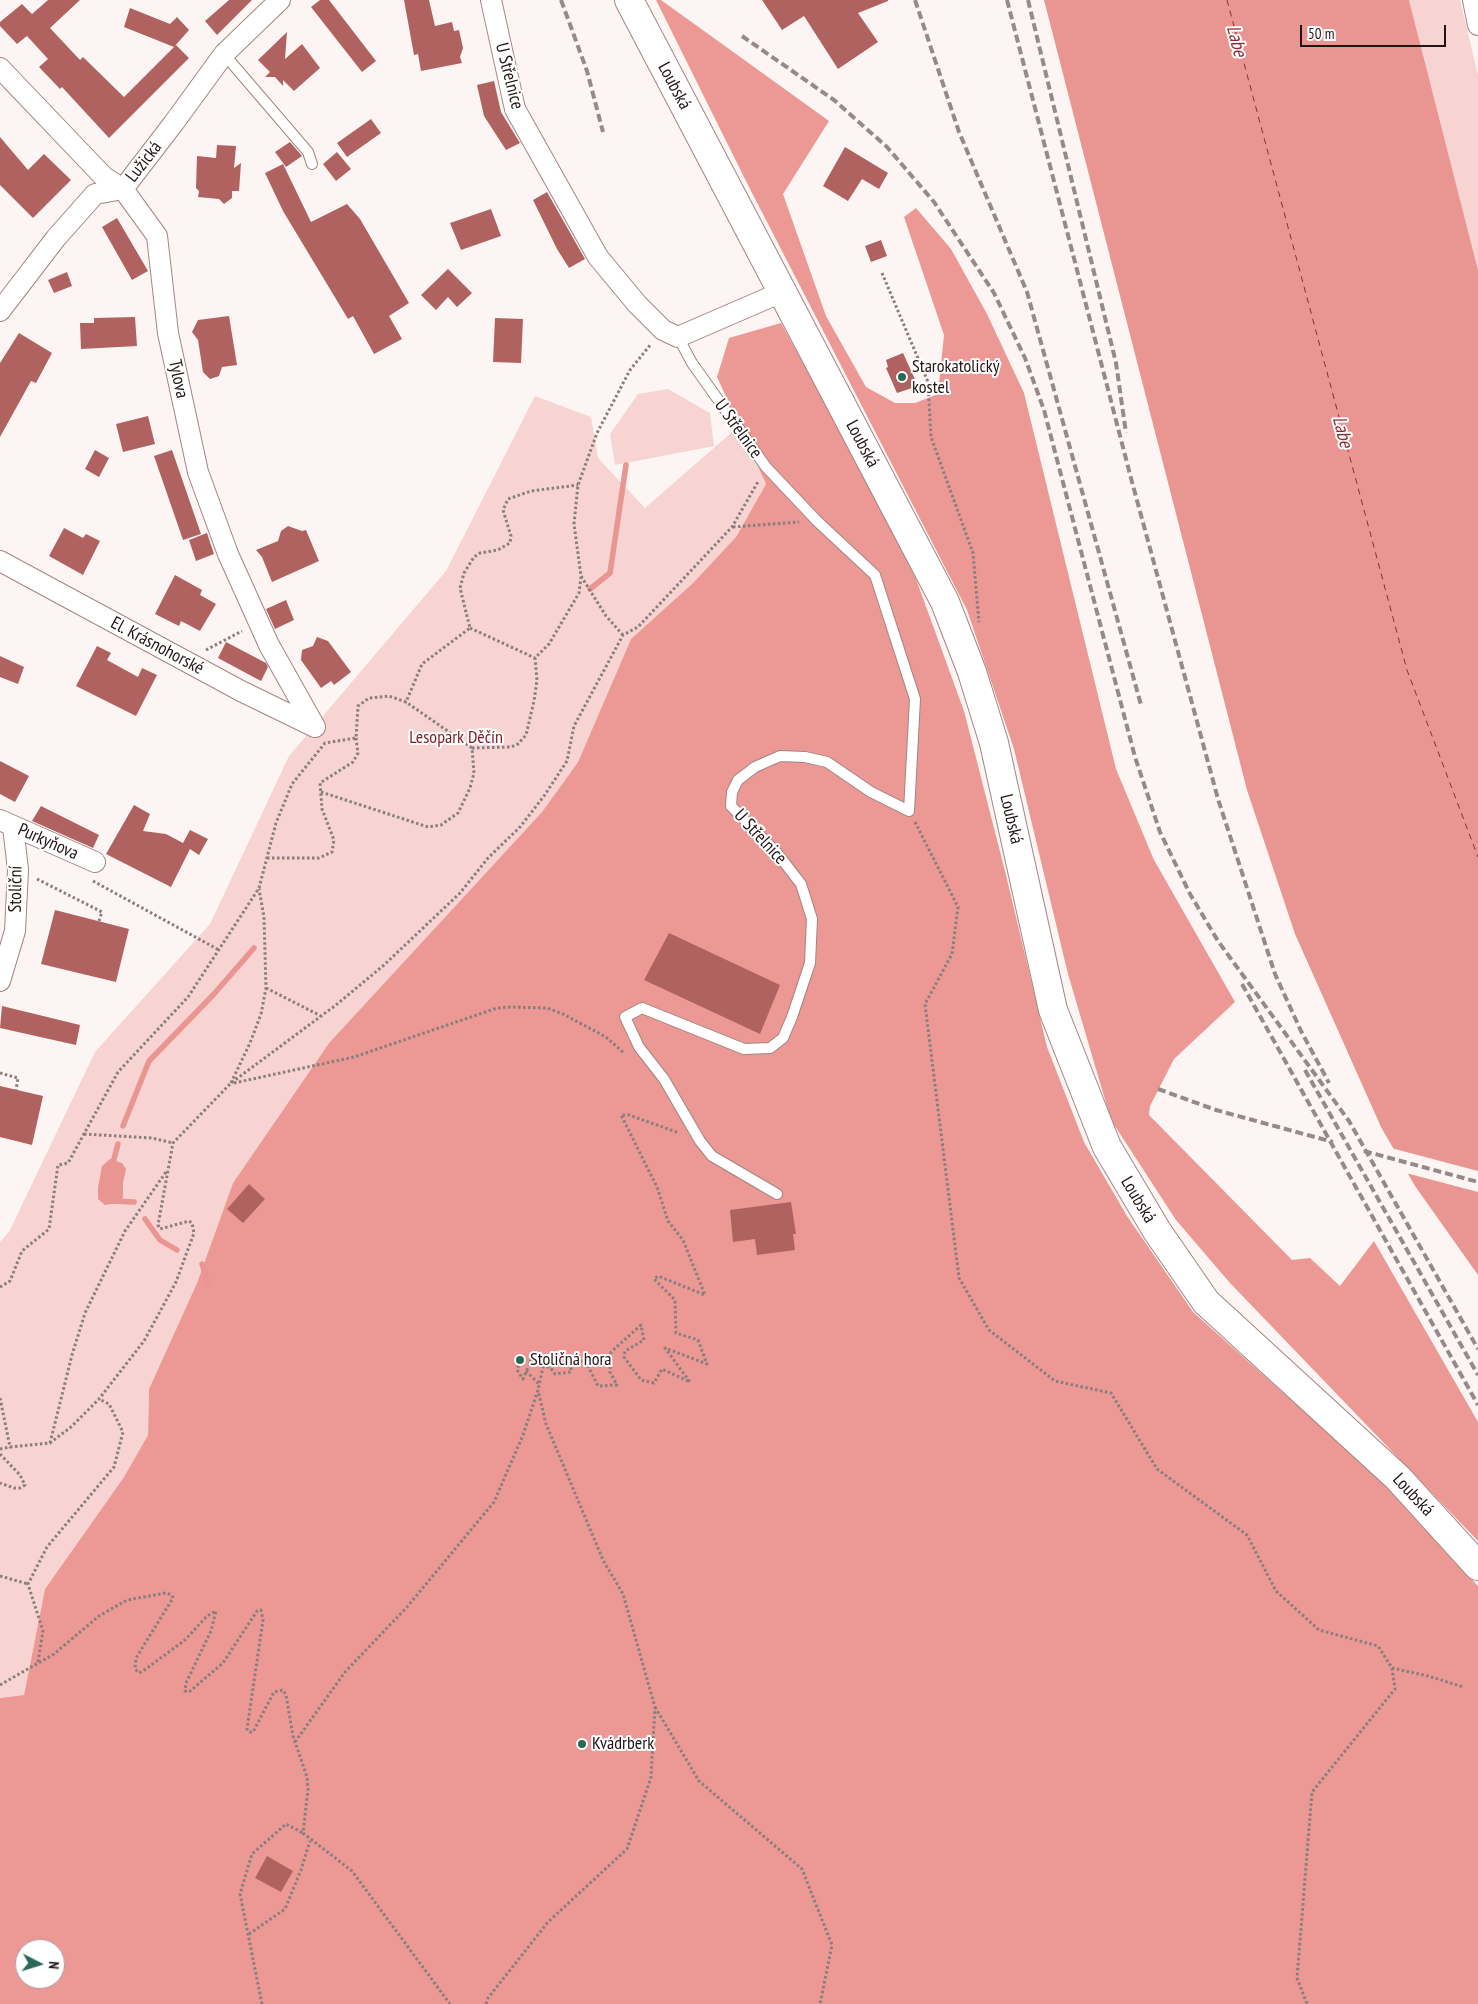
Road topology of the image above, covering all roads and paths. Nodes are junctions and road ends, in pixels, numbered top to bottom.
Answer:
1 (280, 0) edge
2 (491, 0) edge
3 (629, 0) edge
4 (1472, 0) edge
5 (1478, 25) edge
6 (224, 54) junction
7 (0, 68) edge
8 (312, 164) dead end
9 (123, 189) junction
10 (882, 272) dead end
11 (782, 292) junction
12 (0, 311) edge
13 (671, 333) junction
14 (766, 467) junction
15 (578, 485) junction
16 (817, 521) junction
17 (732, 527) junction
18 (0, 561) edge
19 (581, 576) junction
20 (258, 622) junction
21 (978, 625) dead end
22 (470, 628) junction
23 (623, 635) junction
24 (535, 658) junction
25 (185, 661) junction
26 (406, 702) junction
27 (315, 727) joint
28 (356, 738) junction
29 (472, 748) junction
30 (320, 792) junction
31 (909, 811) junction
32 (6, 823) edge
33 (266, 858) junction
34 (89, 860) joint
35 (18, 870) junction
36 (259, 888) junction
37 (100, 921) dead end
38 (219, 950) junction
39 (0, 981) edge
40 (266, 988) junction
41 (321, 1016) junction
42 (626, 1054) dead end
43 (0, 1073) edge
44 (231, 1083) junction
45 (16, 1090) dead end
46 (84, 1134) junction
47 (700, 1141) junction
48 (173, 1143) junction
49 (166, 1171) junction
50 (777, 1194) dead end
51 (0, 1287) edge
52 (526, 1371) junction
53 (539, 1384) junction
54 (538, 1390) junction
55 (0, 1398) edge
56 (99, 1400) junction
57 (50, 1443) junction
58 (10, 1447) junction
59 (0, 1449) edge
60 (0, 1454) edge
61 (0, 1483) edge
62 (1478, 1566) edge
63 (0, 1576) edge
64 (28, 1584) junction
65 (38, 1663) junction
66 (1392, 1668) junction
67 (0, 1685) edge
68 (1463, 1687) dead end
69 (655, 1706) junction
70 (295, 1742) junction
71 (303, 1834) junction
72 (310, 1841) junction
73 (248, 1934) junction
74 (262, 2004) edge
75 (450, 2004) edge
76 (486, 2004) edge
77 (820, 2004) edge
78 (1307, 2004) edge

1 - 6 street, Lužická
2 - 13 street, U Střelnice
3 - 11 main road, Loubská
4 - 5 street
6 - 8 lane
6 - 9 street, Lužická
7 - 9 street, Tylova
9 - 12 street, Lužická
9 - 20 street, Tylova
10 - 21 path
11 - 13 street
11 - 62 main road, Loubská
13 - 14 lane, U Střelnice
13 - 15 path
14 - 16 lane, U Střelnice
14 - 17 path
15 - 19 path
15 - 22 path
16 - 17 path
16 - 31 lane, U Střelnice
17 - 23 path
18 - 25 street, El. Krásnohorské
19 - 23 path
19 - 24 path
20 - 25 path
20 - 27 street, Tylova
22 - 24 path
22 - 26 path
23 - 41 path
24 - 29 path
25 - 27 street, El. Krásnohorské
26 - 28 path
26 - 29 path
28 - 30 path
28 - 33 path
29 - 30 path
30 - 33 path
31 - 47 lane, U Střelnice
31 - 66 path
32 - 34 street, Purkyňova
32 - 35 street, Stoliční
33 - 36 path
34 - 38 path
35 - 37 path
35 - 39 street, Stoliční
36 - 38 path
36 - 40 path
38 - 46 path
40 - 41 path
40 - 44 path
41 - 44 path
42 - 44 path
43 - 45 path
44 - 48 path
46 - 48 path
46 - 51 path
47 - 50 lane, U Střelnice
47 - 53 path
48 - 49 path
49 - 56 path
49 - 57 path
52 - 52 path
52 - 53 path
53 - 54 path
54 - 69 path
54 - 70 path
55 - 58 path
56 - 57 path
56 - 64 path
57 - 58 path
58 - 59 path
60 - 61 path
63 - 64 path
64 - 65 path
65 - 67 path
65 - 70 path
66 - 68 path
66 - 78 path
69 - 76 path
69 - 77 path
70 - 71 path
71 - 72 path
71 - 73 path
72 - 73 path
72 - 75 path
73 - 74 path

